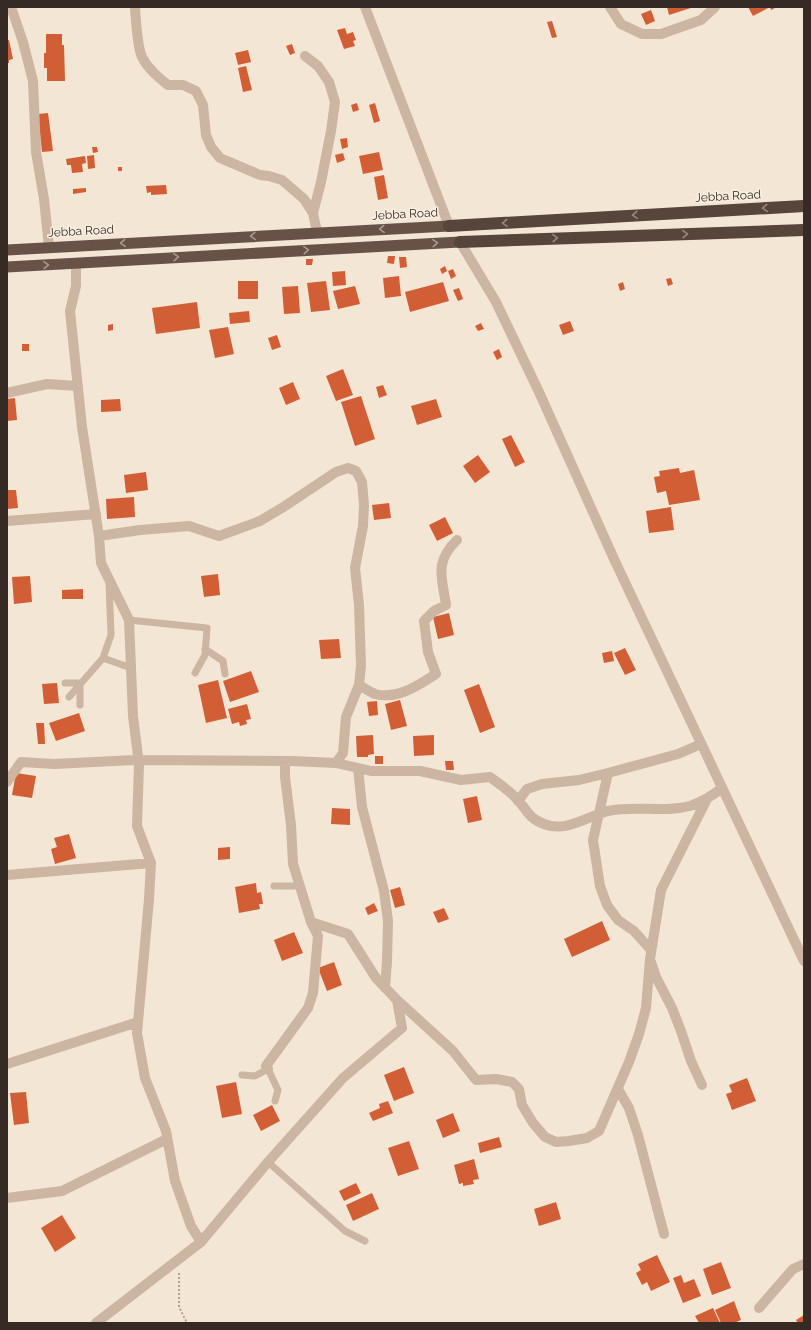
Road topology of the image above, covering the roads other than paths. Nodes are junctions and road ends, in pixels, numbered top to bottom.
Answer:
1 (11, 7) edge
2 (135, 7) edge
3 (365, 7) edge
4 (610, 7) edge
5 (715, 7) edge
6 (305, 56) dead end
7 (804, 206) edge
8 (314, 212) junction
9 (449, 226) junction
10 (804, 230) edge
11 (316, 232) junction
12 (460, 242) junction
13 (49, 247) junction
14 (7, 250) edge
15 (76, 263) junction
16 (7, 267) edge
17 (78, 386) junction
18 (7, 393) edge
19 (96, 514) junction
20 (7, 521) edge
21 (99, 536) junction
22 (457, 540) dead end
23 (109, 579) junction
24 (129, 620) junction
25 (205, 649) junction
26 (103, 658) junction
27 (131, 668) junction
28 (195, 673) dead end
29 (225, 674) dead end
30 (65, 683) dead end
31 (80, 683) junction
32 (359, 685) junction
33 (69, 697) dead end
34 (80, 705) dead end
35 (701, 744) junction
36 (138, 761) junction
37 (285, 761) junction
38 (336, 763) junction
39 (358, 768) junction
40 (608, 773) junction
41 (7, 782) edge
42 (722, 788) junction
43 (708, 799) junction
44 (518, 801) junction
45 (600, 814) junction
46 (151, 863) junction
47 (7, 875) edge
48 (274, 886) dead end
49 (300, 886) junction
50 (311, 922) junction
51 (650, 954) junction
52 (804, 962) edge
53 (385, 988) junction
54 (396, 1000) junction
55 (138, 1022) junction
56 (7, 1064) edge
57 (268, 1069) junction
58 (242, 1075) dead end
59 (702, 1085) dead end
60 (618, 1089) junction
61 (275, 1101) dead end
62 (167, 1139) junction
63 (268, 1162) junction
64 (7, 1198) edge
65 (664, 1234) dead end
66 (365, 1241) dead end
67 (201, 1242) junction
68 (804, 1264) edge
69 (759, 1308) dead end
70 (96, 1323) edge

1 - 13 street
2 - 8 street
3 - 9 street
4 - 5 street
6 - 8 street
7 -> 9 highway, Jebba Road
8 - 11 street
9 -> 11 highway, Jebba Road
12 -> 10 highway
11 -> 13 highway, Jebba Road
15 -> 12 highway
12 - 35 street
13 - 14 highway, Jebba Road
16 -> 15 highway
15 - 17 street
17 - 18 street
17 - 19 street
19 - 20 street
19 - 21 street
21 - 23 street
21 - 32 street
22 - 32 street
23 - 24 street
23 - 26 lane
24 - 25 lane
24 - 27 street
25 - 28 lane
25 - 29 lane
26 - 27 lane
26 - 31 lane
27 - 36 street
30 - 31 lane
31 - 33 lane
31 - 34 lane
32 - 38 street
35 - 40 street
35 - 42 street
36 - 37 street
36 - 41 street
36 - 46 street
37 - 38 street
37 - 49 street
38 - 39 street
39 - 44 street
39 - 53 street
40 - 44 street
40 - 45 street
42 - 43 street
42 - 52 street
43 - 45 street
43 - 51 street
44 - 45 street
45 - 51 street
46 - 47 street
46 - 55 street
48 - 49 lane
49 - 50 street
50 - 53 street
50 - 57 street
51 - 59 street
51 - 60 street
53 - 54 street
54 - 60 street
54 - 63 street
55 - 56 street
55 - 62 street
57 - 58 lane
57 - 61 lane
60 - 65 street
62 - 64 street
62 - 67 street
63 - 66 lane
63 - 67 street
67 - 70 street
68 - 69 street

